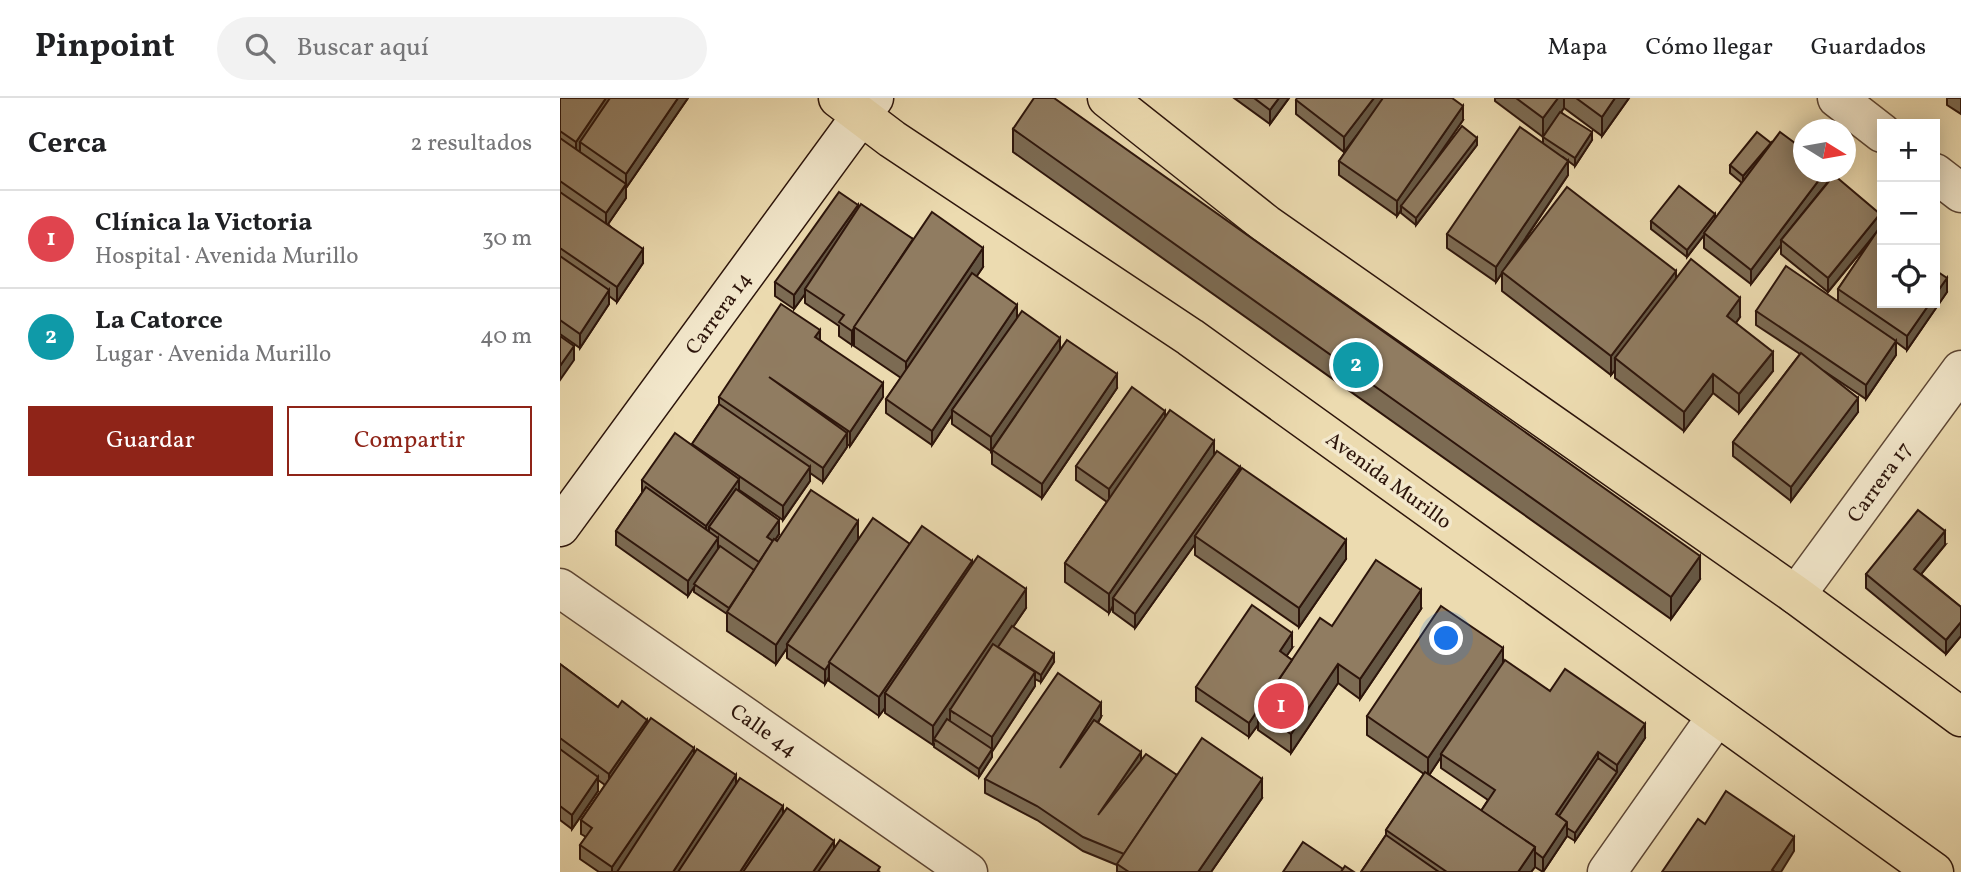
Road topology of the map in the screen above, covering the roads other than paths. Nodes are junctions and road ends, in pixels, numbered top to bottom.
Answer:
1 (1107, 98) edge
2 (1837, 98) edge
3 (858, 104) edge
4 (1877, 129) edge
5 (1940, 177) edge
6 (1961, 193) edge
7 (1961, 370) edge
8 (560, 527) edge
9 (560, 588) edge
10 (1796, 595) junction
11 (1717, 716) junction
12 (1961, 717) edge
13 (968, 872) edge
14 (1607, 872) edge
15 (1934, 872) edge

1 - 10 main road
2 - 4 street
3 - 8 street, Carrera 14
3 - 11 main road, Avenida Murillo
5 - 6 street
7 - 10 street, Carrera 17
9 - 13 street, Calle 44
10 - 12 main road
11 - 14 street
11 - 15 main road, Avenida Murillo

